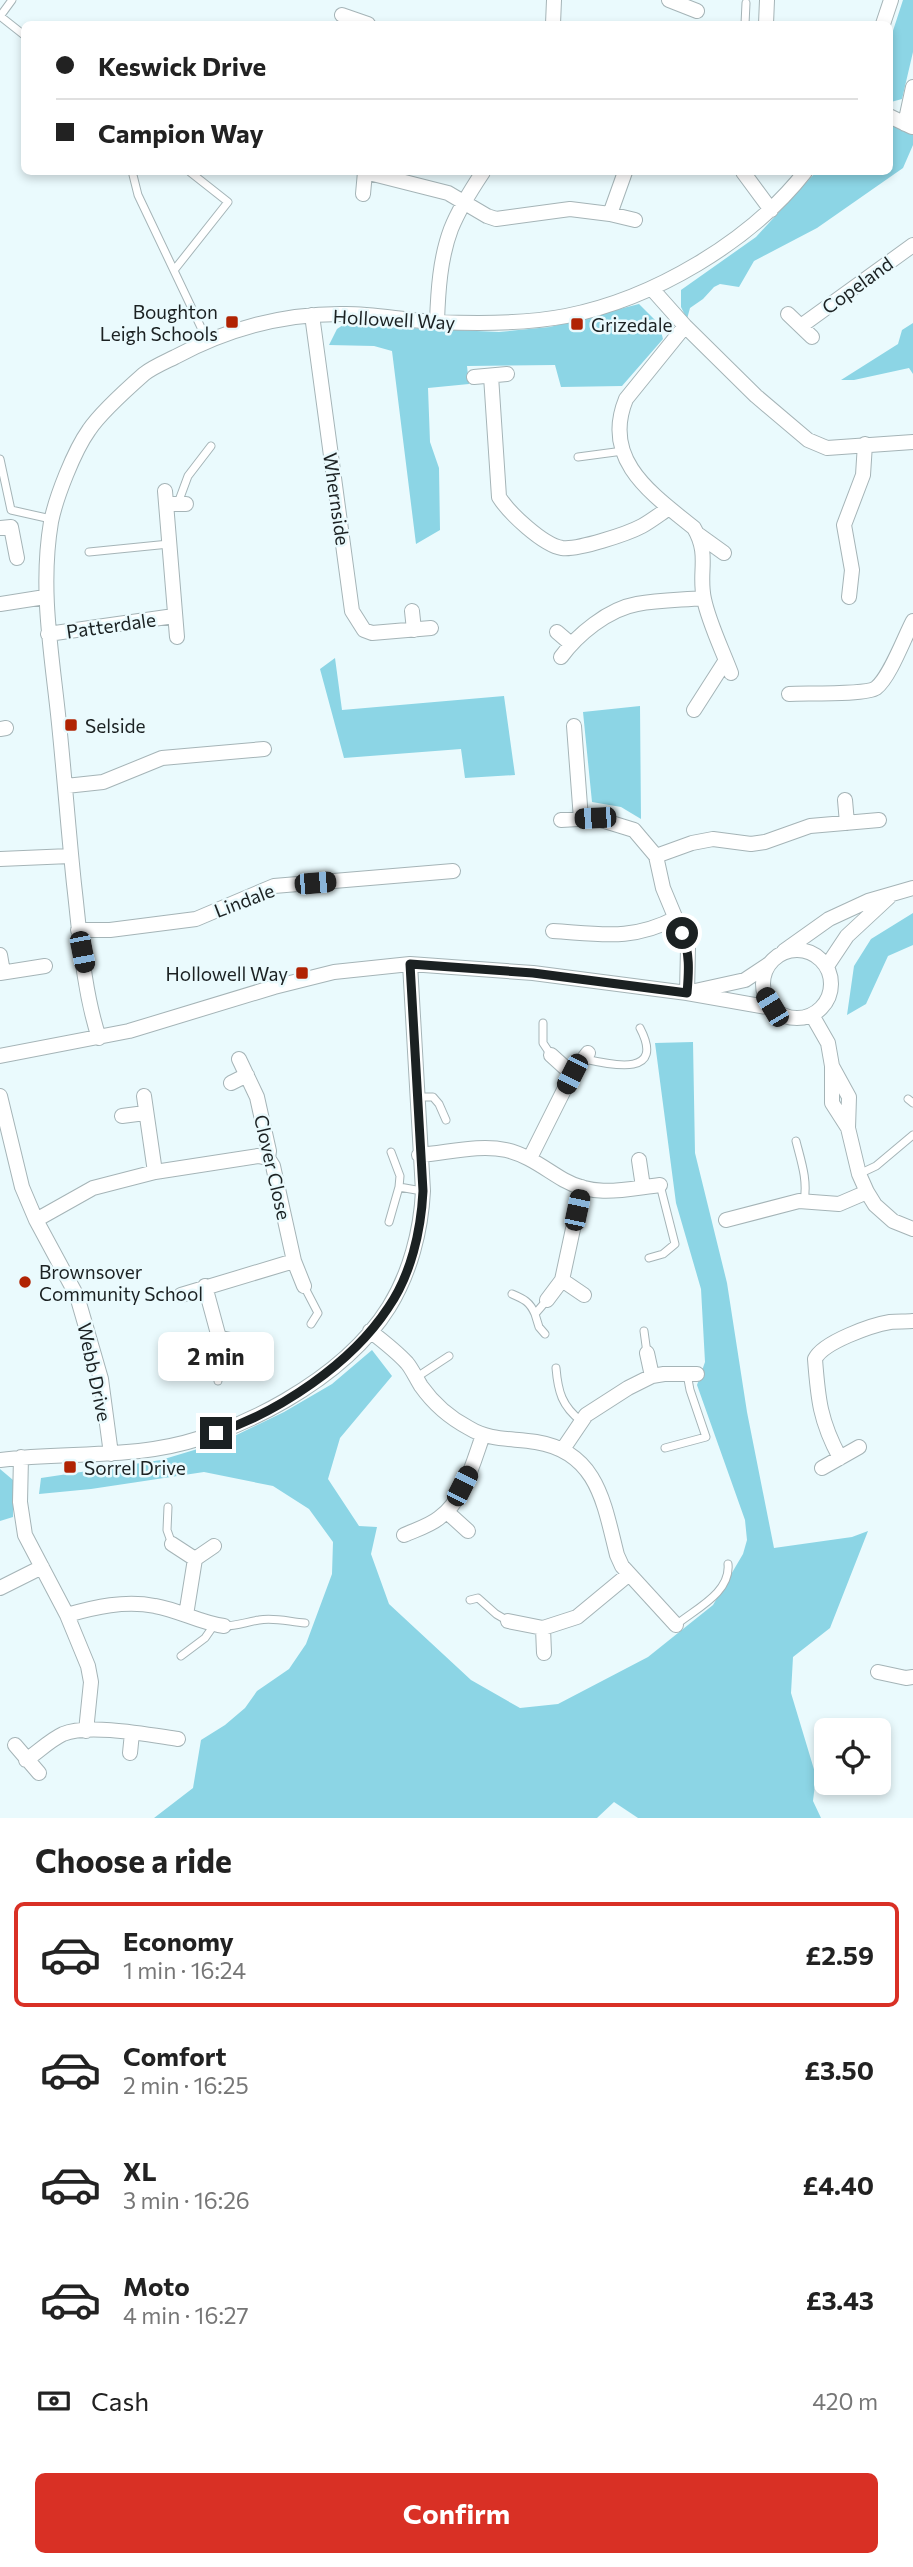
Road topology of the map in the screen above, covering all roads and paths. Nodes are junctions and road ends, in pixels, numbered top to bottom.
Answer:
1 (12, 0) edge
2 (554, 0) edge
3 (669, 0) edge
4 (768, 0) edge
5 (891, 0) edge
6 (746, 3) dead end
7 (691, 6) edge
8 (342, 15) dead end
9 (0, 16) edge
10 (357, 21) edge
11 (553, 21) edge
12 (745, 21) edge
13 (766, 21) edge
14 (884, 21) edge
15 (21, 33) edge
16 (913, 87) edge
17 (893, 118) edge
18 (909, 125) edge
19 (133, 175) edge
20 (194, 175) edge
21 (365, 175) edge
22 (377, 175) edge
23 (481, 175) edge
24 (624, 175) edge
25 (745, 175) edge
26 (802, 175) edge
27 (363, 194) dead end
28 (464, 201) junction
29 (771, 210) junction
30 (610, 214) junction
31 (635, 220) dead end
32 (913, 245) edge
33 (175, 269) junction
34 (652, 289) junction
35 (788, 314) dead end
36 (312, 315) junction
37 (437, 322) junction
38 (685, 326) junction
39 (801, 326) junction
40 (812, 337) dead end
41 (207, 340) junction
42 (507, 374) dead end
43 (491, 376) junction
44 (474, 377) dead end
45 (913, 442) edge
46 (865, 444) junction
47 (211, 446) dead end
48 (623, 451) junction
49 (578, 457) dead end
50 (0, 459) edge
51 (174, 501) joint
52 (669, 508) junction
53 (52, 519) junction
54 (0, 528) edge
55 (698, 534) junction
56 (169, 544) junction
57 (89, 552) dead end
58 (723, 553) dead end
59 (17, 558) dead end
60 (45, 597) junction
61 (849, 597) dead end
62 (704, 598) junction
63 (0, 604) edge
64 (412, 611) dead end
65 (174, 616) junction
66 (913, 621) edge
67 (431, 628) dead end
68 (414, 630) junction
69 (557, 632) dead end
70 (48, 634) junction
71 (177, 637) dead end
72 (571, 644) junction
73 (561, 657) dead end
74 (789, 694) dead end
75 (694, 710) dead end
76 (573, 726) dead end
77 (264, 749) dead end
78 (66, 786) junction
79 (845, 800) dead end
80 (581, 819) junction
81 (562, 820) dead end
82 (879, 820) dead end
83 (847, 822) junction
84 (70, 856) junction
85 (656, 856) junction
86 (0, 859) edge
87 (453, 871) dead end
88 (913, 888) edge
89 (890, 896) junction
90 (676, 918) junction
91 (78, 930) junction
92 (553, 931) dead end
93 (0, 955) edge
94 (774, 959) junction
95 (410, 964) junction
96 (45, 966) dead end
97 (827, 966) junction
98 (1, 972) edge
99 (687, 993) junction
100 (772, 1007) junction
101 (812, 1015) junction
102 (543, 1023) dead end
103 (640, 1028) dead end
104 (99, 1038) junction
105 (551, 1055) joint
106 (0, 1056) edge
107 (586, 1056) joint
108 (239, 1059) dead end
109 (572, 1074) junction
110 (247, 1075) junction
111 (231, 1083) dead end
112 (0, 1096) edge
113 (144, 1096) dead end
114 (416, 1097) junction
115 (145, 1113) junction
116 (122, 1116) dead end
117 (446, 1120) dead end
118 (913, 1135) edge
119 (796, 1140) dead end
120 (391, 1152) dead end
121 (419, 1155) junction
122 (268, 1158) junction
123 (530, 1158) junction
124 (639, 1160) dead end
125 (155, 1172) junction
126 (859, 1174) junction
127 (660, 1185) joint
128 (399, 1187) junction
129 (582, 1187) junction
130 (643, 1187) junction
131 (423, 1191) junction
132 (867, 1192) junction
133 (804, 1201) junction
134 (36, 1220) junction
135 (726, 1220) dead end
136 (389, 1222) dead end
137 (913, 1229) edge
138 (649, 1258) dead end
139 (294, 1261) junction
140 (562, 1280) junction
141 (205, 1286) junction
142 (304, 1286) joint
143 (181, 1294) dead end
144 (512, 1294) dead end
145 (584, 1295) dead end
146 (547, 1300) joint
147 (535, 1314) junction
148 (913, 1321) edge
149 (312, 1324) dead end
150 (370, 1331) junction
151 (644, 1331) dead end
152 (218, 1334) junction
153 (545, 1334) dead end
154 (248, 1352) dead end
155 (647, 1353) joint
156 (449, 1356) dead end
157 (555, 1368) dead end
158 (692, 1374) joint
159 (652, 1376) junction
160 (416, 1377) junction
161 (218, 1381) dead end
162 (580, 1421) junction
163 (483, 1435) junction
164 (859, 1447) dead end
165 (665, 1448) dead end
166 (563, 1449) junction
167 (111, 1454) junction
168 (21, 1457) junction
169 (840, 1458) junction
170 (0, 1460) edge
171 (822, 1468) dead end
172 (168, 1507) dead end
173 (447, 1512) junction
174 (468, 1531) dead end
175 (404, 1535) dead end
176 (172, 1544) joint
177 (214, 1546) dead end
178 (195, 1559) junction
179 (728, 1564) dead end
180 (42, 1567) junction
181 (629, 1574) junction
182 (0, 1588) edge
183 (470, 1600) dead end
184 (67, 1615) junction
185 (186, 1615) junction
186 (508, 1621) joint
187 (305, 1623) dead end
188 (219, 1625) junction
189 (676, 1625) joint
190 (543, 1628) junction
191 (544, 1653) dead end
192 (181, 1656) dead end
193 (878, 1672) dead end
194 (913, 1677) edge
195 (86, 1731) junction
196 (132, 1733) junction
197 (178, 1739) dead end
198 (15, 1745) dead end
199 (130, 1753) dead end
200 (26, 1760) junction
201 (39, 1773) dead end

1 - 9 lane
2 - 11 street
3 - 7 street
4 - 13 street
5 - 14 street
6 - 12 lane
8 - 10 street
9 - 15 lane
16 - 18 street
17 - 18 street
19 - 33 lane
20 - 33 lane
21 - 27 street
22 - 28 street
23 - 28 street
24 - 30 street
25 - 29 street
26 - 29 street, Hollowell Way
28 - 30 street
28 - 37 street
29 - 34 street, Hollowell Way
30 - 31 street
32 - 39 street, Copeland
33 - 41 lane
34 - 37 street, Hollowell Way
34 - 38 street
35 - 39 street, Copeland
36 - 37 street, Hollowell Way
36 - 41 street, Hollowell Way
36 - 68 street, Whernside
38 - 46 street
38 - 48 street
39 - 40 street, Copeland
41 - 53 street, Hollowell Way
42 - 43 street
43 - 44 street
43 - 52 street
45 - 46 street
46 - 61 street
47 - 51 lane
48 - 49 lane
48 - 52 street
50 - 53 lane
51 - 56 street, Patterdale
52 - 55 street
53 - 60 street, Hollowell Way
54 - 59 street
55 - 58 street
55 - 62 street
56 - 57 lane
56 - 65 street, Patterdale
60 - 63 street
60 - 70 street, Hollowell Way
62 - 72 street
62 - 75 street
64 - 68 street
65 - 70 street, Patterdale
65 - 71 street, Patterdale
66 - 74 street
67 - 68 street, Whernside
69 - 72 street
70 - 78 street, Hollowell Way
72 - 73 street
76 - 80 street
77 - 78 street
78 - 84 street, Hollowell Way
79 - 83 street
80 - 81 street
80 - 85 street
82 - 83 street
83 - 85 street
84 - 86 street
84 - 91 street, Hollowell Way
85 - 90 street
87 - 91 street, Lindale
88 - 89 street
89 - 94 street
89 - 97 street
90 - 92 street
90 - 99 street
91 - 104 street, Hollowell Way
93 - 98 street
94 - 97 street
94 - 99 street
94 - 100 street
95 - 99 street
95 - 104 street
95 - 114 street
96 - 98 street
97 - 101 street
99 - 100 street
100 - 101 street
101 - 126 street
102 - 105 lane
103 - 107 lane
104 - 106 street
105 - 109 street
107 - 109 street
108 - 110 street, Clover Close
109 - 123 street
110 - 111 street
110 - 122 street, Clover Close
112 - 134 street, Webb Drive
113 - 115 street
114 - 117 lane
114 - 121 street
115 - 116 street
115 - 125 street
118 - 126 lane
119 - 133 lane
120 - 128 lane
121 - 123 street
121 - 131 street
122 - 125 street
122 - 139 street, Clover Close
123 - 129 street
124 - 130 street
125 - 134 street
126 - 132 street
127 - 130 street
127 - 138 lane
128 - 131 lane
128 - 136 lane
129 - 130 street
129 - 140 street
131 - 150 street
132 - 133 street
132 - 137 street
133 - 135 street
134 - 167 street, Webb Drive
139 - 141 street
139 - 142 street, Clover Close
140 - 145 street
140 - 146 street
141 - 143 street
141 - 152 street
142 - 149 lane
144 - 147 lane
146 - 147 lane
147 - 153 lane
148 - 169 street
150 - 160 street
150 - 167 street
151 - 155 lane
152 - 154 lane
152 - 161 lane
155 - 159 street
156 - 160 lane
157 - 162 lane
158 - 159 street
158 - 165 lane
159 - 162 street
160 - 163 street
162 - 166 street
163 - 166 street
163 - 173 street
164 - 169 street
166 - 181 street
167 - 168 street
168 - 170 street
168 - 180 street
169 - 171 street
172 - 176 lane
173 - 174 street
173 - 175 street
176 - 178 street
177 - 178 street
178 - 185 street
179 - 189 lane
180 - 182 street
180 - 184 street
181 - 189 street
181 - 190 street
183 - 186 lane
184 - 185 street
184 - 195 street
185 - 188 street
186 - 190 street
187 - 188 lane
188 - 192 lane
190 - 191 street
193 - 194 street
195 - 196 street
195 - 200 street
196 - 197 street
196 - 199 street
198 - 200 street
200 - 201 street

